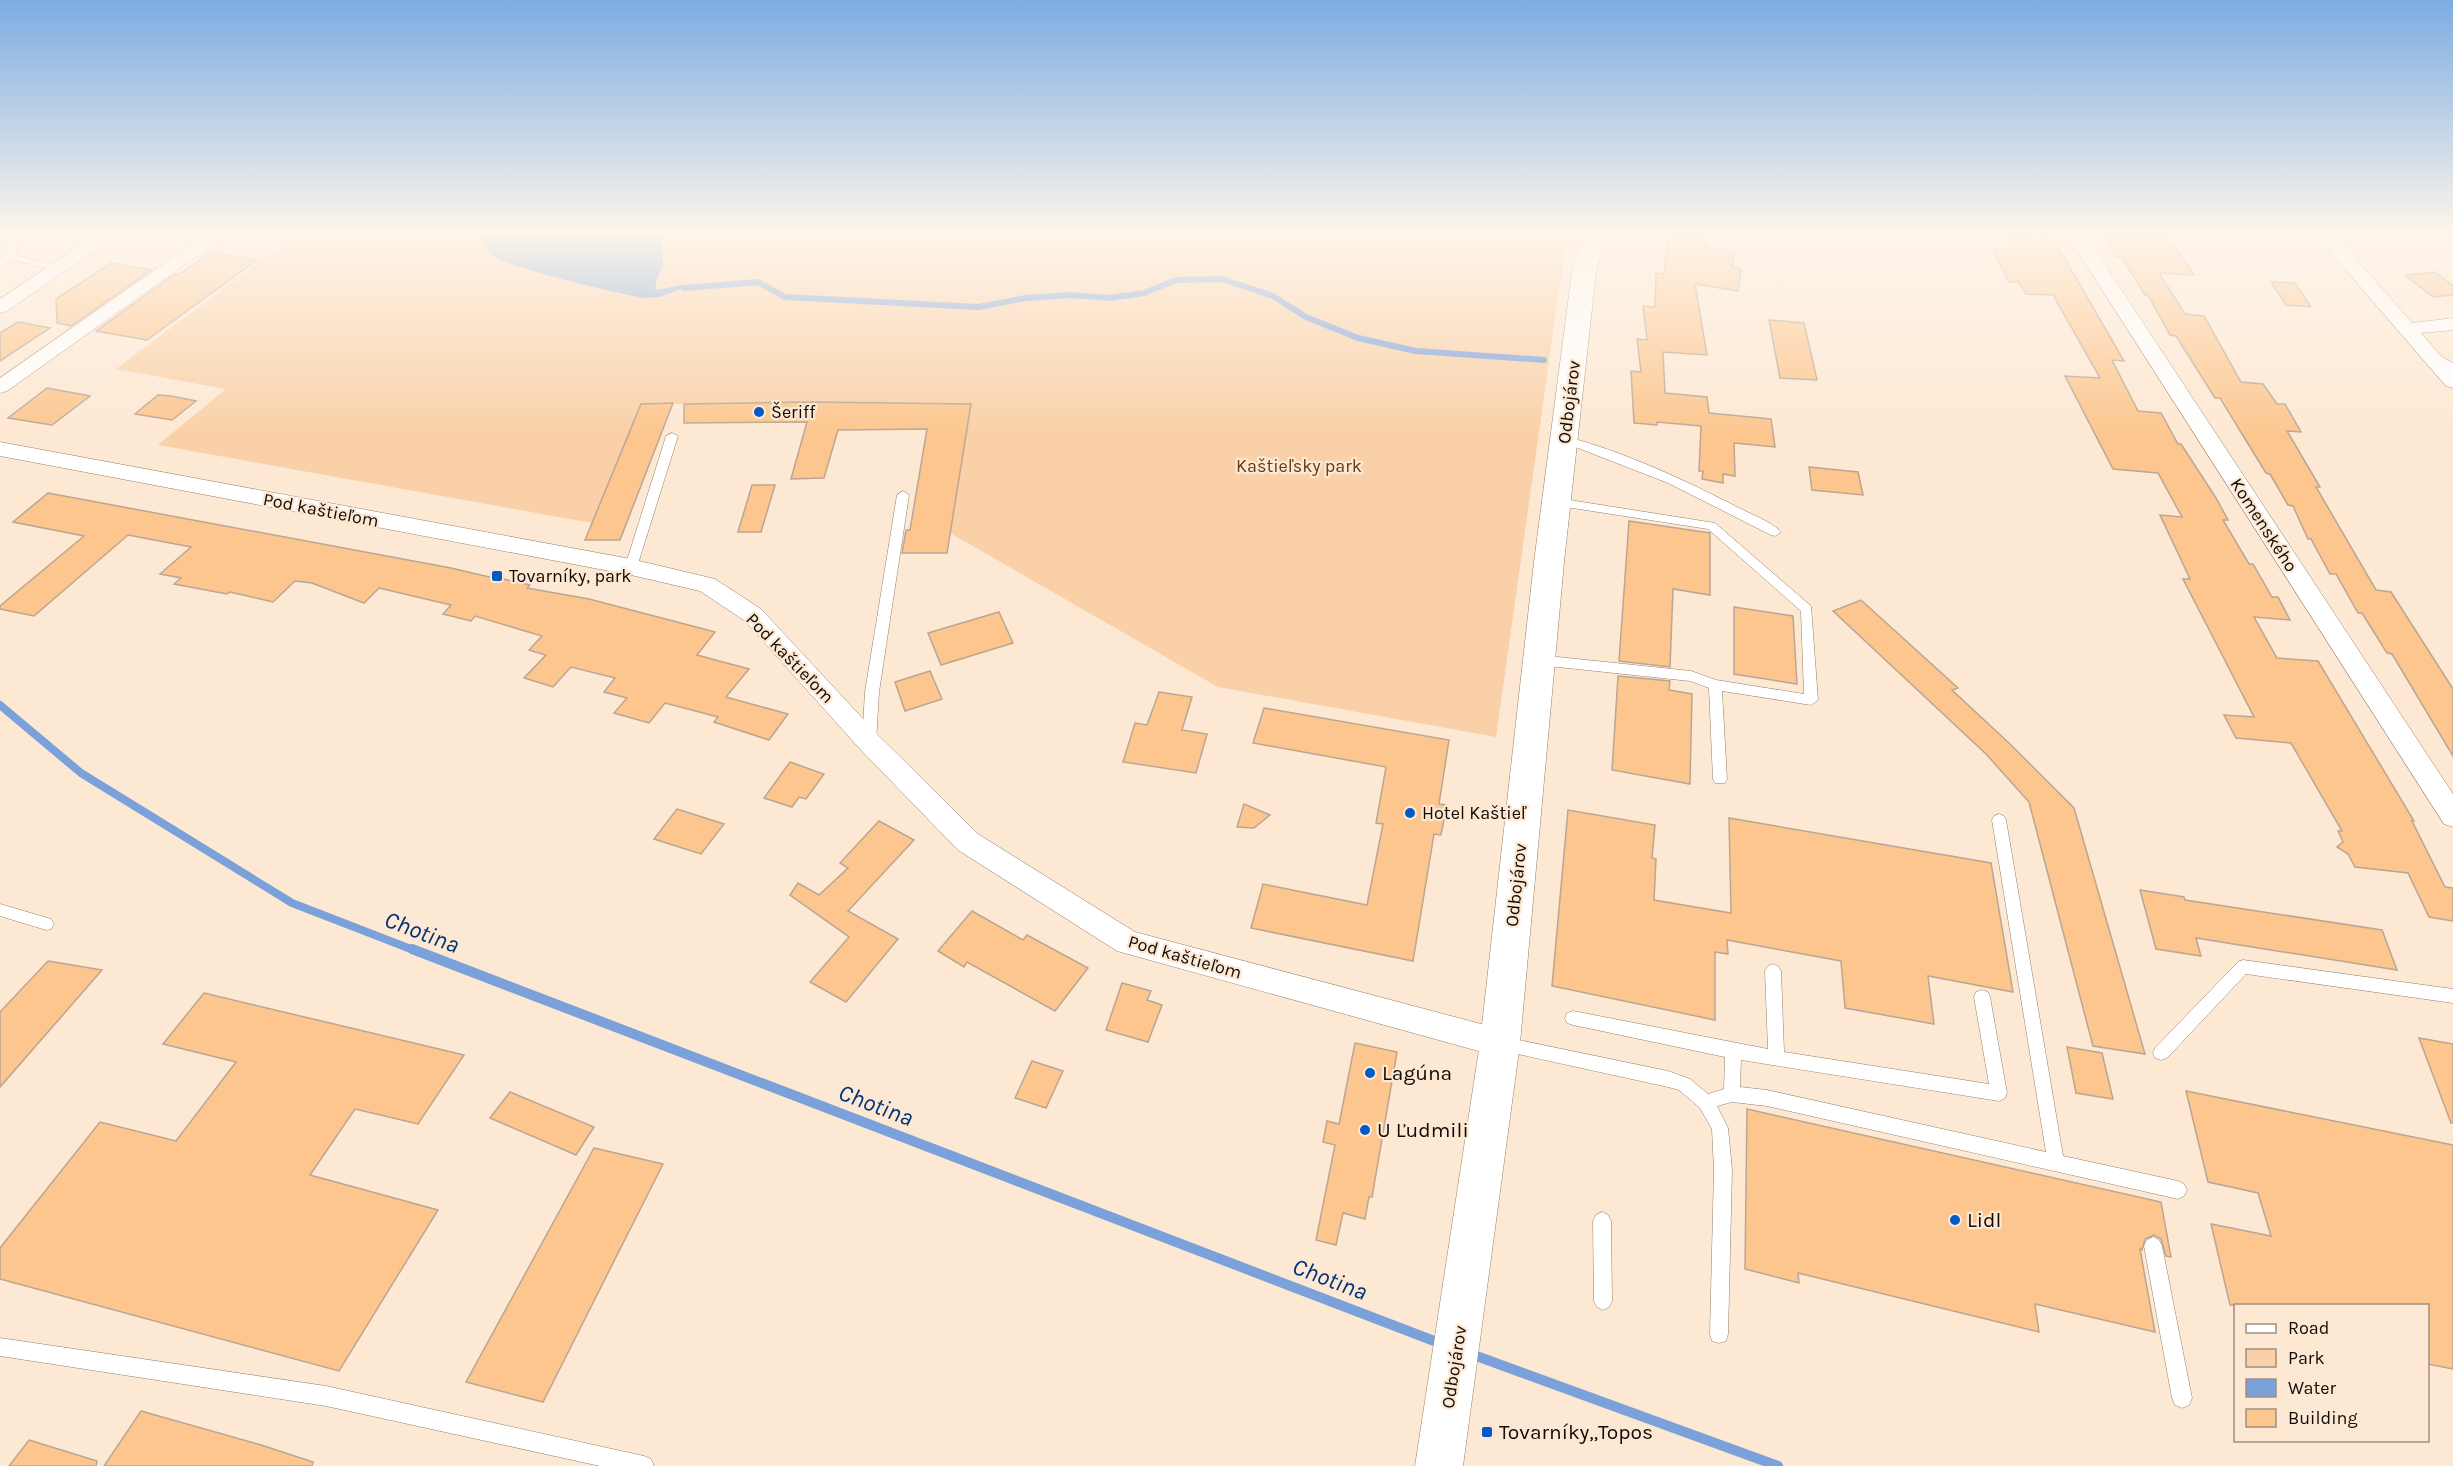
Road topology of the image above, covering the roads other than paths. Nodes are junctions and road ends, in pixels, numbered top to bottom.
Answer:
1 (122, 301) edge
2 (1581, 301) edge
3 (2119, 301) edge
4 (2382, 301) edge
5 (2453, 324) edge
6 (2406, 329) junction
7 (2426, 351) junction
8 (2453, 367) edge
9 (2453, 382) edge
10 (0, 387) edge
11 (672, 436) dead end
12 (1564, 439) junction
13 (0, 449) edge
14 (903, 495) dead end
15 (1557, 502) junction
16 (1775, 532) dead end
17 (632, 567) junction
18 (1539, 660) junction
19 (1715, 685) junction
20 (869, 742) junction
21 (1720, 779) dead end
22 (2453, 816) edge
23 (1999, 820) dead end
24 (0, 910) edge
25 (46, 924) dead end
26 (1773, 971) dead end
27 (1982, 996) dead end
28 (2453, 996) edge
29 (1573, 1018) dead end
30 (1500, 1043) junction
31 (1733, 1051) junction
32 (2161, 1053) dead end
33 (1776, 1058) junction
34 (1732, 1094) junction
35 (1707, 1102) junction
36 (2056, 1163) junction
37 (2178, 1190) dead end
38 (1602, 1221) dead end
39 (2153, 1246) dead end
40 (1603, 1300) dead end
41 (1719, 1334) dead end
42 (0, 1347) edge
43 (2182, 1398) dead end
44 (644, 1466) edge
45 (1439, 1466) edge

1 - 10 street
2 - 12 main road, Odbojárov
3 - 22 street, Komenského
4 - 6 street
5 - 6 street
6 - 7 street
7 - 8 lane
7 - 9 street
11 - 17 lane
12 - 15 main road, Odbojárov
12 - 16 lane
13 - 17 street, Pod kaštieľom
14 - 20 lane
15 - 18 main road, Odbojárov
15 - 19 lane
17 - 20 street, Pod kaštieľom
18 - 19 lane
18 - 30 main road, Odbojárov
19 - 21 lane
20 - 30 street, Pod kaštieľom
23 - 36 lane
24 - 25 lane
26 - 33 lane
27 - 33 lane
28 - 32 lane
29 - 31 lane
30 - 35 lane
30 - 45 main road, Odbojárov
31 - 33 lane
31 - 34 lane
34 - 35 lane
34 - 36 lane
35 - 41 lane
36 - 37 lane
38 - 40 lane
39 - 43 lane
42 - 44 lane

